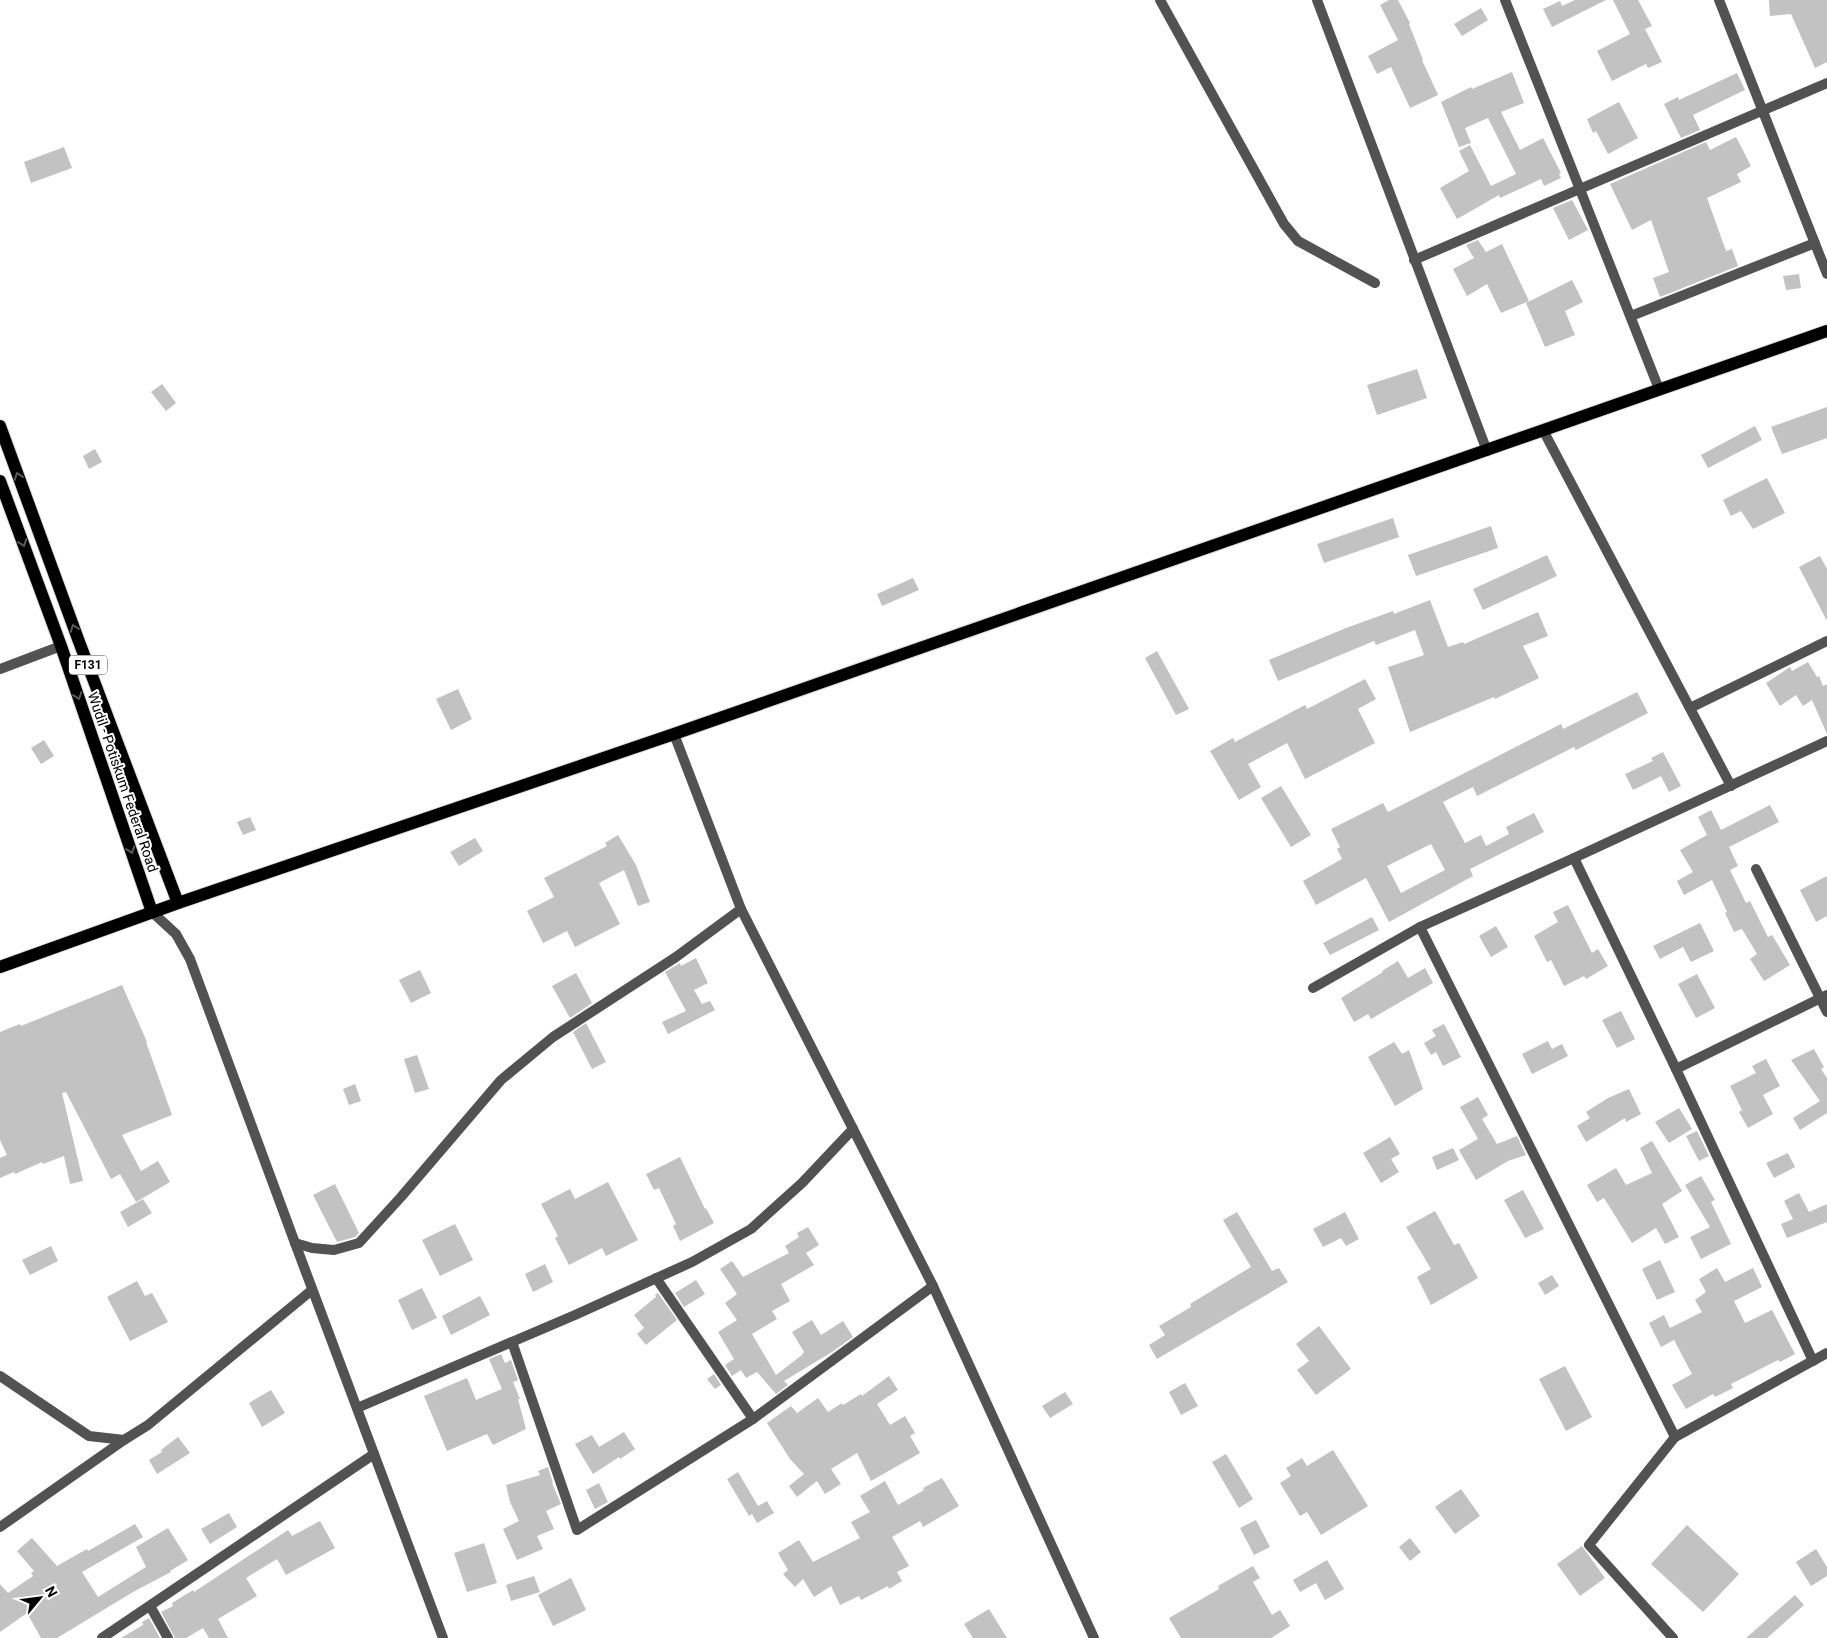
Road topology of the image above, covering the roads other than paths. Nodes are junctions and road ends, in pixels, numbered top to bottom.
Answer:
1 (1160, 0) edge
2 (1317, 0) edge
3 (1505, 0) edge
4 (1719, 0) edge
5 (1827, 83) edge
6 (1763, 110) junction
7 (1580, 190) junction
8 (1815, 243) junction
9 (1414, 260) junction
10 (1827, 274) edge
11 (1375, 283) dead end
12 (1630, 316) junction
13 (1827, 331) edge
14 (1659, 389) junction
15 (0, 426) edge
16 (1543, 430) junction
17 (1487, 451) junction
18 (0, 481) edge
19 (1827, 641) edge
20 (61, 646) junction
21 (0, 669) edge
22 (1690, 708) junction
23 (674, 734) junction
24 (1827, 741) edge
25 (1731, 786) junction
26 (1574, 858) junction
27 (1756, 869) dead end
28 (178, 903) junction
29 (741, 909) junction
30 (152, 912) junction
31 (1420, 927) junction
32 (0, 967) edge
33 (1312, 988) dead end
34 (1824, 997) edge
35 (1827, 1012) edge
36 (1676, 1069) junction
37 (853, 1129) junction
38 (295, 1243) junction
39 (656, 1278) junction
40 (933, 1286) junction
41 (312, 1290) junction
42 (512, 1342) junction
43 (1827, 1353) edge
44 (1812, 1361) junction
45 (0, 1376) edge
46 (357, 1408) junction
47 (753, 1419) junction
48 (1675, 1437) junction
49 (124, 1440) junction
50 (374, 1454) junction
51 (0, 1527) edge
52 (150, 1606) junction
53 (102, 1638) edge
54 (168, 1638) edge
55 (443, 1638) edge
56 (1094, 1638) edge
57 (1672, 1638) edge

1 - 11 street
2 - 9 street
3 - 7 street
4 - 6 street
5 - 6 street
6 - 7 street
6 - 8 street
7 - 9 street
7 - 12 street
8 - 10 street
8 - 12 street
9 - 17 street
12 - 14 street
13 - 14 main road
14 - 16 main road
28 -> 15 main road, Wudil - Potiskum Federal Road / F131
16 - 17 main road
16 - 22 street
17 - 23 main road
18 -> 20 main road, Wudil - Potiskum Federal Road / F131
19 - 22 street
20 - 21 street
20 -> 30 main road, Wudil - Potiskum Federal Road / F131
22 - 25 street
23 - 28 main road
23 - 29 street
24 - 25 street
25 - 26 street
26 - 31 street
26 - 36 street
27 - 34 street
28 - 30 main road
29 - 37 street
29 - 38 street
30 - 32 main road
30 - 38 street
31 - 33 street
31 - 48 street
34 - 35 street
34 - 36 street
36 - 44 street
37 - 39 street
37 - 40 street
38 - 41 street
39 - 42 street
39 - 47 street
40 - 47 street
40 - 56 street
41 - 46 street
41 - 49 street
42 - 46 street
42 - 47 street
43 - 44 street
44 - 48 street
45 - 49 street
46 - 50 street
48 - 57 street
49 - 51 street
50 - 52 street
50 - 55 street
52 - 53 street
52 - 54 street

